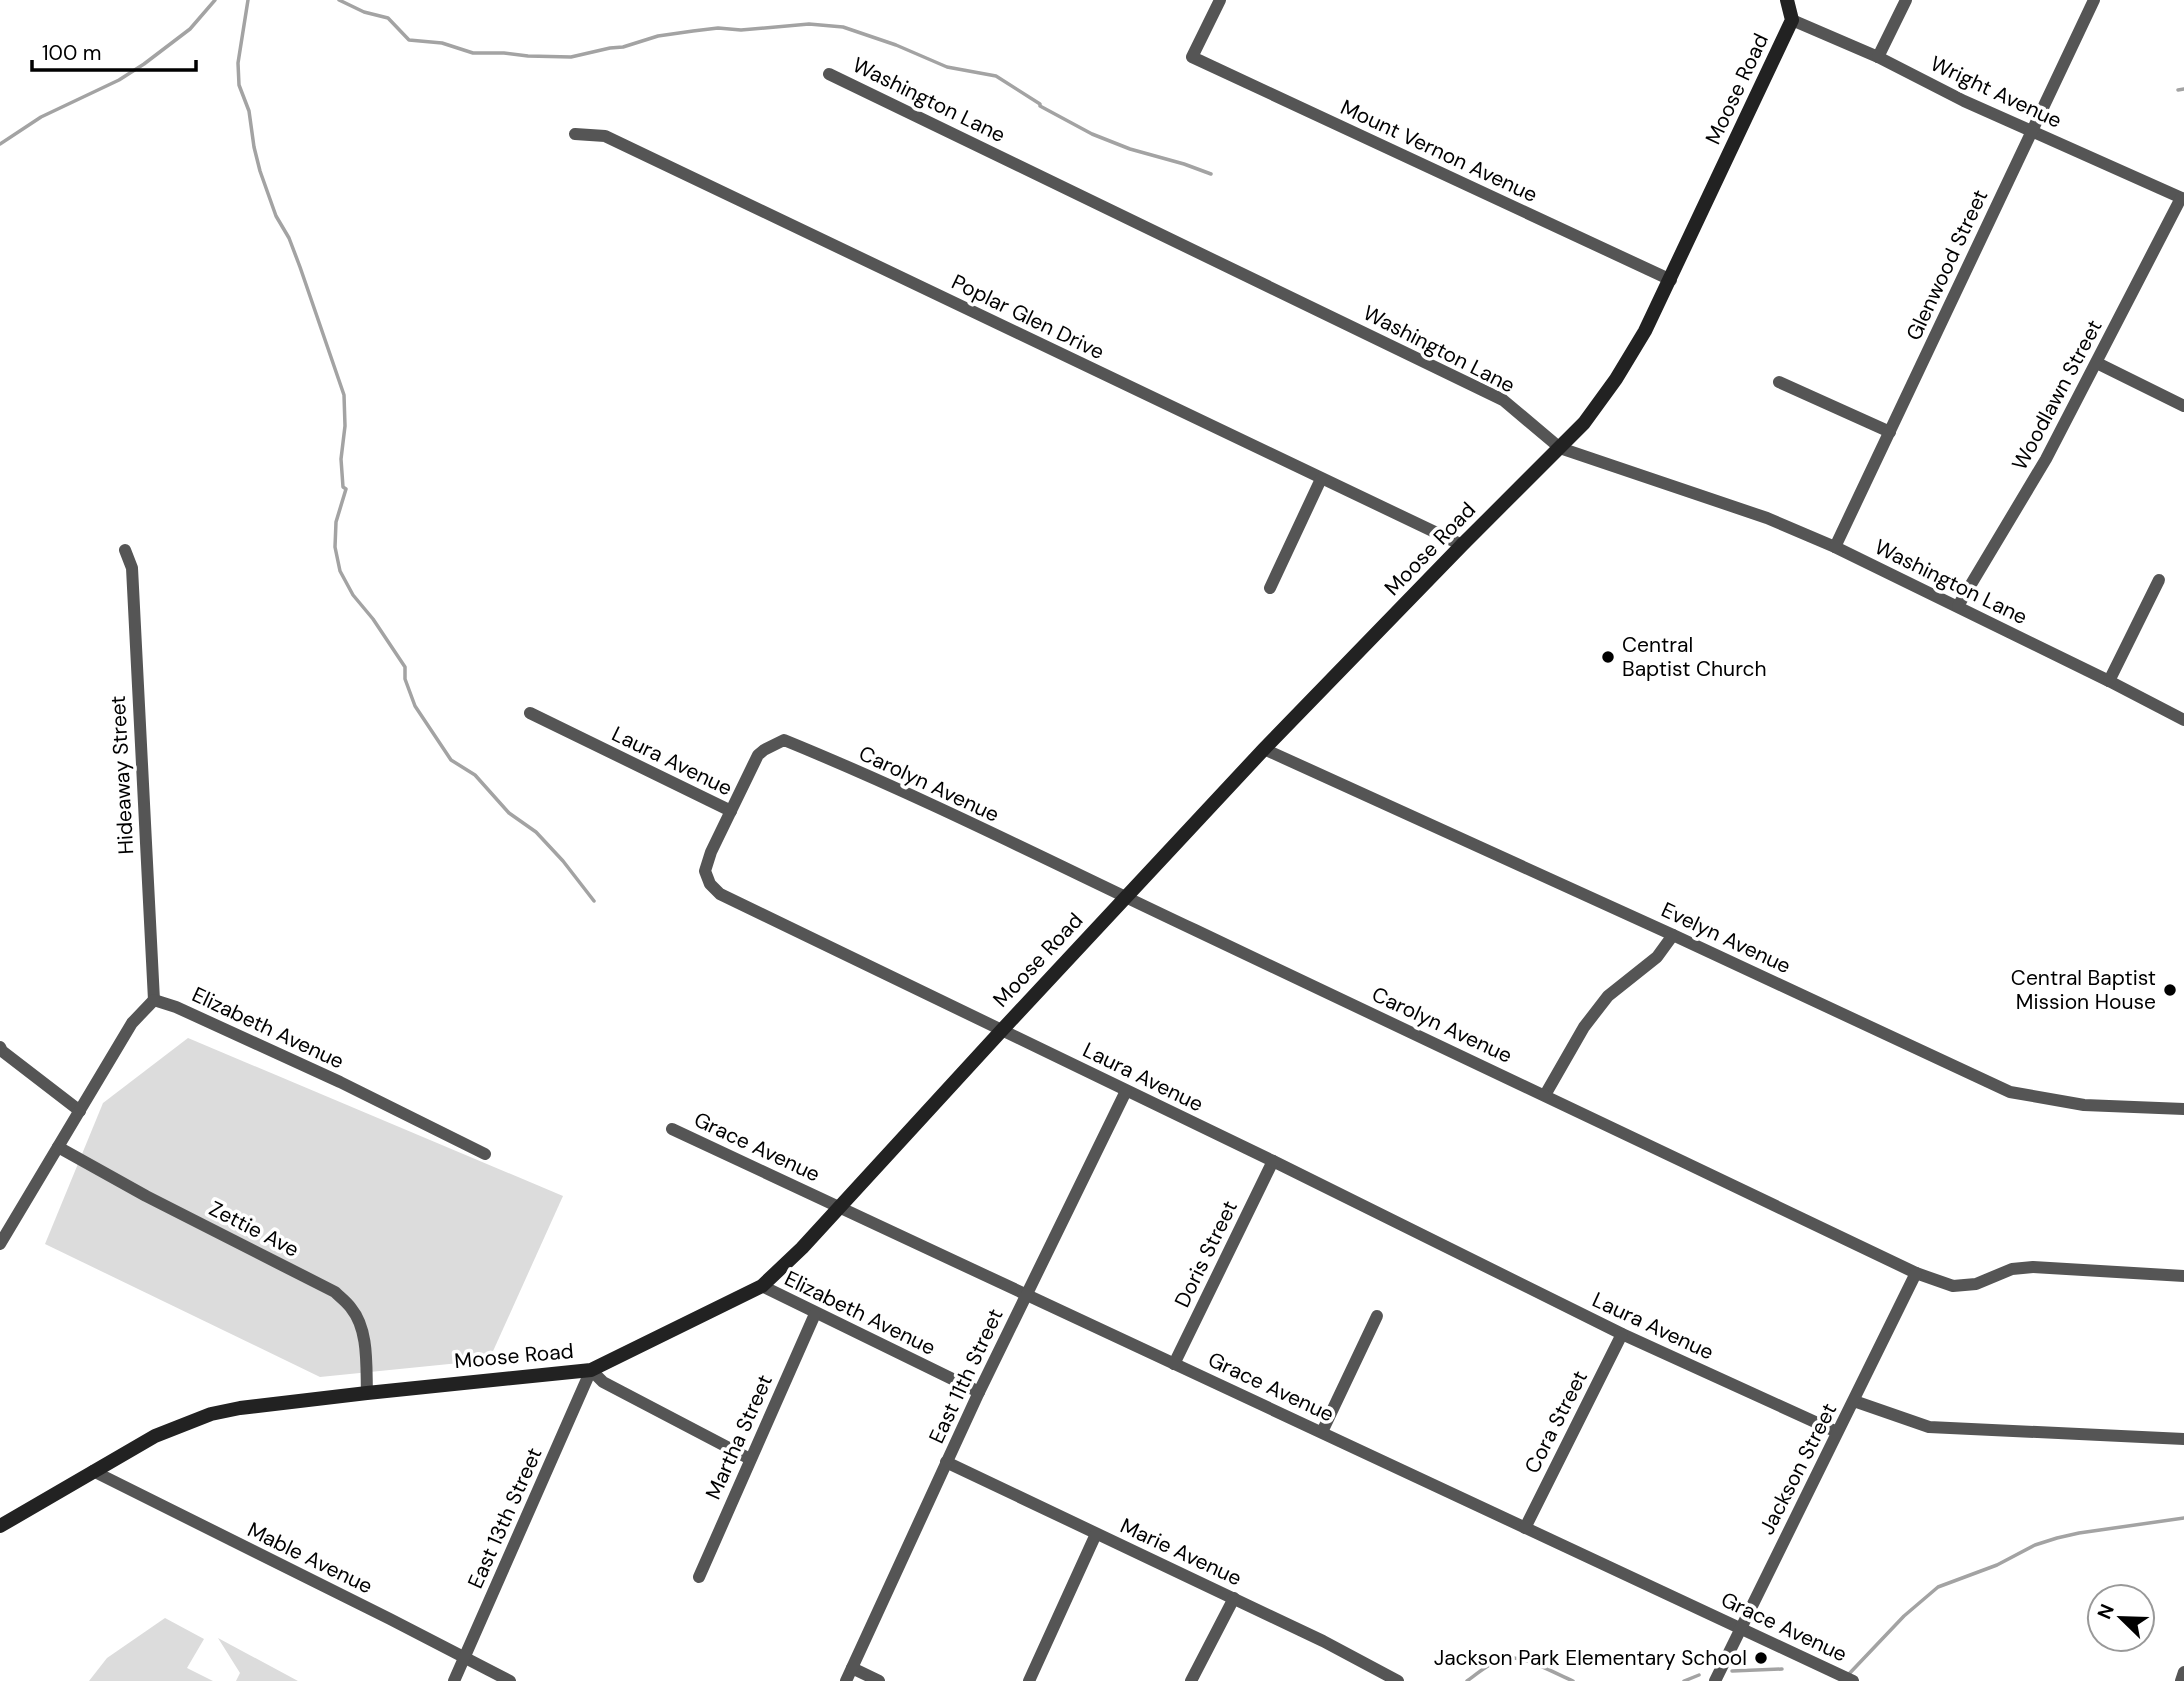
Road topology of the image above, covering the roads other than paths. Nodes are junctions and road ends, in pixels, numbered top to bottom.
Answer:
1 (1220, 0) edge
2 (1787, 0) edge
3 (2094, 0) edge
4 (1901, 2) edge
5 (1792, 20) junction
6 (1878, 57) junction
7 (829, 74) dead end
8 (2031, 131) junction
9 (575, 134) dead end
10 (2183, 198) edge
11 (1671, 280) junction
12 (2097, 363) junction
13 (1779, 382) dead end
14 (2184, 406) edge
15 (1890, 432) junction
16 (1560, 448) junction
17 (1321, 479) junction
18 (1462, 545) junction
19 (1835, 547) junction
20 (125, 550) dead end
21 (2159, 580) dead end
22 (1269, 588) dead end
23 (1958, 606) junction
24 (2109, 681) junction
25 (530, 713) dead end
26 (2184, 720) edge
27 (1264, 749) junction
28 (731, 811) junction
29 (1125, 897) junction
30 (1673, 935) junction
31 (154, 1000) junction
32 (1002, 1030) junction
33 (0, 1047) edge
34 (1126, 1091) junction
35 (1545, 1095) junction
36 (2184, 1110) edge
37 (80, 1111) junction
38 (672, 1129) dead end
39 (58, 1147) junction
40 (485, 1154) dead end
41 (1273, 1161) junction
42 (840, 1207) junction
43 (0, 1244) edge
44 (1916, 1273) junction
45 (2184, 1276) edge
46 (762, 1286) junction
47 (1027, 1294) junction
48 (816, 1314) junction
49 (1377, 1316) dead end
50 (1622, 1334) junction
51 (1174, 1364) junction
52 (591, 1370) junction
53 (979, 1392) junction
54 (367, 1393) junction
55 (1854, 1401) junction
56 (1322, 1432) junction
57 (1837, 1432) junction
58 (2184, 1439) edge
59 (750, 1459) junction
60 (946, 1462) junction
61 (93, 1471) junction
62 (0, 1526) edge
63 (1525, 1528) junction
64 (1096, 1534) junction
65 (699, 1577) dead end
66 (1234, 1598) junction
67 (1741, 1628) junction
68 (465, 1658) junction
69 (852, 1668) junction
70 (2184, 1672) edge
71 (454, 1681) edge
72 (510, 1681) edge
73 (846, 1681) edge
74 (880, 1681) edge
75 (1029, 1681) edge
76 (1191, 1681) edge
77 (1398, 1681) edge
78 (1715, 1681) edge
79 (1853, 1681) edge
80 (2181, 1681) edge

1 - 11 street, Mount Vernon Avenue
2 - 5 street, Moose Road
3 - 8 street, Glenwood Street
4 - 6 street
5 - 6 street, Wright Avenue
5 - 11 street, Moose Road
6 - 8 street, Wright Avenue
7 - 16 street, Washington Lane
8 - 10 street, Wright Avenue
8 - 15 street, Glenwood Street
9 - 17 street, Poplar Glen Drive
10 - 12 street, Woodlawn Street
11 - 16 street, Moose Road
12 - 14 street
12 - 23 street, Woodlawn Street
13 - 15 street
15 - 19 street, Glenwood Street
16 - 18 street, Moose Road
16 - 19 street, Washington Lane
17 - 18 street, Poplar Glen Drive
17 - 22 street
18 - 27 street, Moose Road
19 - 23 street, Washington Lane
20 - 31 street, Hideaway Street
21 - 24 street
23 - 24 street, Washington Lane
24 - 26 street, Washington Lane
25 - 28 street, Laura Avenue
27 - 29 street, Moose Road
27 - 30 street, Evelyn Avenue
28 - 29 street, Carolyn Avenue
28 - 32 street, Laura Avenue
29 - 32 street, Moose Road
29 - 35 street, Carolyn Avenue
30 - 35 street
30 - 36 street, Evelyn Avenue
31 - 37 street
31 - 40 street, Elizabeth Avenue
32 - 34 street, Laura Avenue
32 - 42 street, Moose Road
33 - 37 street
34 - 41 street, Laura Avenue
34 - 47 street, East 11th Street
35 - 44 street, Carolyn Avenue
37 - 39 street
38 - 42 street, Grace Avenue
39 - 43 street
39 - 54 street, Zettie Ave
41 - 50 street, Laura Avenue
41 - 51 street, Doris Street
42 - 46 street, Moose Road
42 - 47 street, Grace Avenue
44 - 45 street, Carolyn Avenue
44 - 55 street, Jackson Street
46 - 48 street, Elizabeth Avenue
46 - 52 street, Moose Road
47 - 51 street, Grace Avenue
47 - 53 street, East 11th Street
48 - 53 street, Elizabeth Avenue
48 - 59 street, Martha Street
49 - 56 street
50 - 57 street, Laura Avenue
50 - 63 street, Cora Street
51 - 56 street, Grace Avenue
52 - 54 street, Moose Road
52 - 59 street
52 - 68 street, East 13th Street
53 - 60 street, East 11th Street
54 - 61 street, Moose Road
55 - 57 street, Jackson Street
55 - 58 street
56 - 63 street, Grace Avenue
57 - 67 street, Jackson Street
59 - 65 street, Martha Street
60 - 64 street, Marie Avenue
60 - 69 street, East 11th Street
61 - 62 street, Moose Road
61 - 68 street, Mable Avenue
63 - 67 street, Grace Avenue
64 - 66 street, Marie Avenue
64 - 75 street
66 - 76 street
66 - 77 street, Marie Avenue
67 - 78 street, Jackson Street
67 - 79 street, Grace Avenue
68 - 71 street, East 13th Street
68 - 72 street, Mable Avenue
69 - 73 street, East 11th Street
69 - 74 street
70 - 80 street

